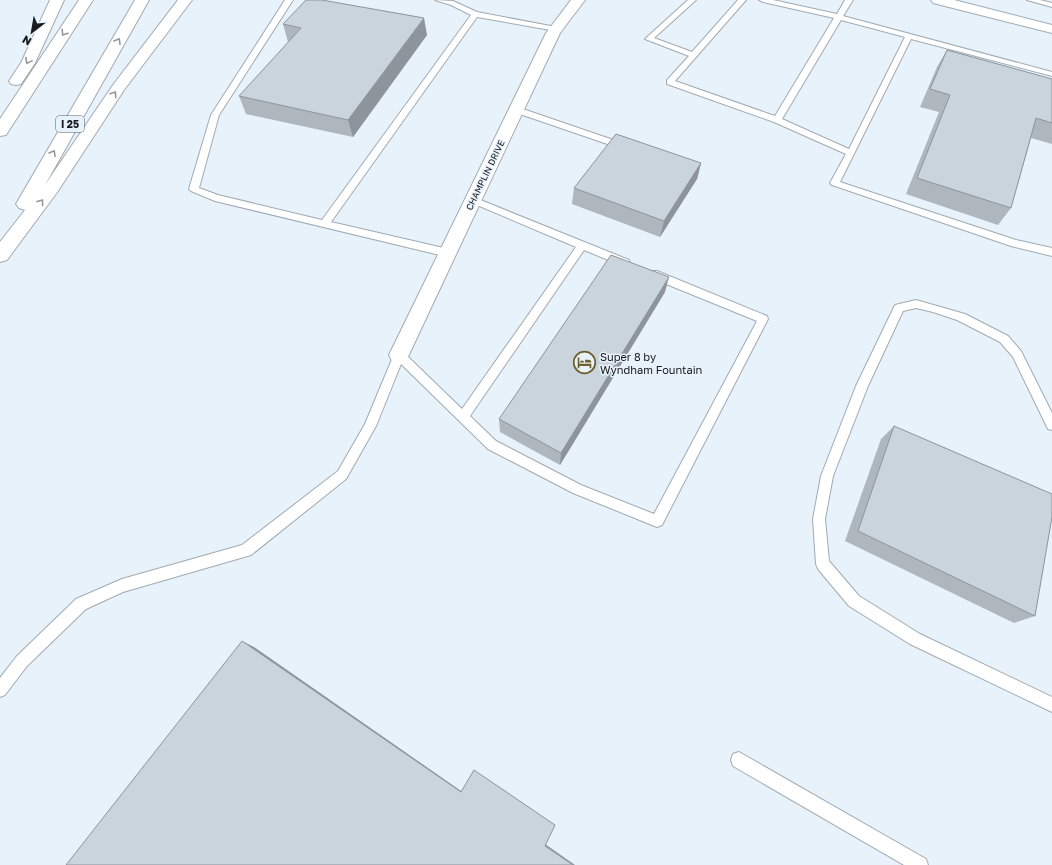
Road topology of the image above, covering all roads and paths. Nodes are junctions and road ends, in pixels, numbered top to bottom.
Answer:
1 (57, 0) edge
2 (86, 0) edge
3 (142, 0) edge
4 (185, 0) edge
5 (289, 0) edge
6 (440, 0) edge
7 (578, 0) edge
8 (692, 0) edge
9 (742, 0) edge
10 (763, 0) edge
11 (849, 0) edge
12 (938, 0) edge
13 (1031, 0) edge
14 (1052, 5) edge
15 (475, 14) junction
16 (839, 17) junction
17 (556, 29) junction
18 (1052, 29) edge
19 (909, 36) junction
20 (694, 55) junction
21 (1052, 74) edge
22 (8, 94) dead end
23 (517, 110) junction
24 (777, 120) junction
25 (0, 131) edge
26 (634, 150) edge
27 (851, 153) junction
28 (473, 200) junction
29 (324, 224) junction
30 (582, 246) junction
31 (0, 248) edge
32 (1052, 252) edge
33 (448, 253) junction
34 (0, 255) edge
35 (399, 355) junction
36 (463, 417) junction
37 (1052, 425) edge
38 (0, 690) edge
39 (1052, 705) edge
40 (739, 760) dead end
41 (920, 865) edge

1 -> 22 main road
2 -> 25 main road
31 -> 3 main road, I 25
34 -> 4 main road
5 - 29 lane
6 - 15 lane
7 - 17 main road, CHAMPLIN DRIVE
8 - 20 lane
9 - 20 lane
10 - 16 lane
11 - 16 lane
12 - 18 main road
13 - 14 lane
15 - 17 lane
15 - 29 lane
16 - 19 lane
16 - 24 lane
17 - 23 main road, CHAMPLIN DRIVE
19 - 21 lane
19 - 27 lane
20 - 24 lane
23 - 26 lane
23 - 28 main road, CHAMPLIN DRIVE
24 - 27 lane
27 - 32 lane
28 - 30 lane
28 - 33 main road, CHAMPLIN DRIVE
29 - 33 lane
30 - 36 lane
30 - 36 lane
33 - 35 main road, CHAMPLIN DRIVE
35 - 36 lane
35 - 38 lane
37 - 39 lane
40 - 41 lane

